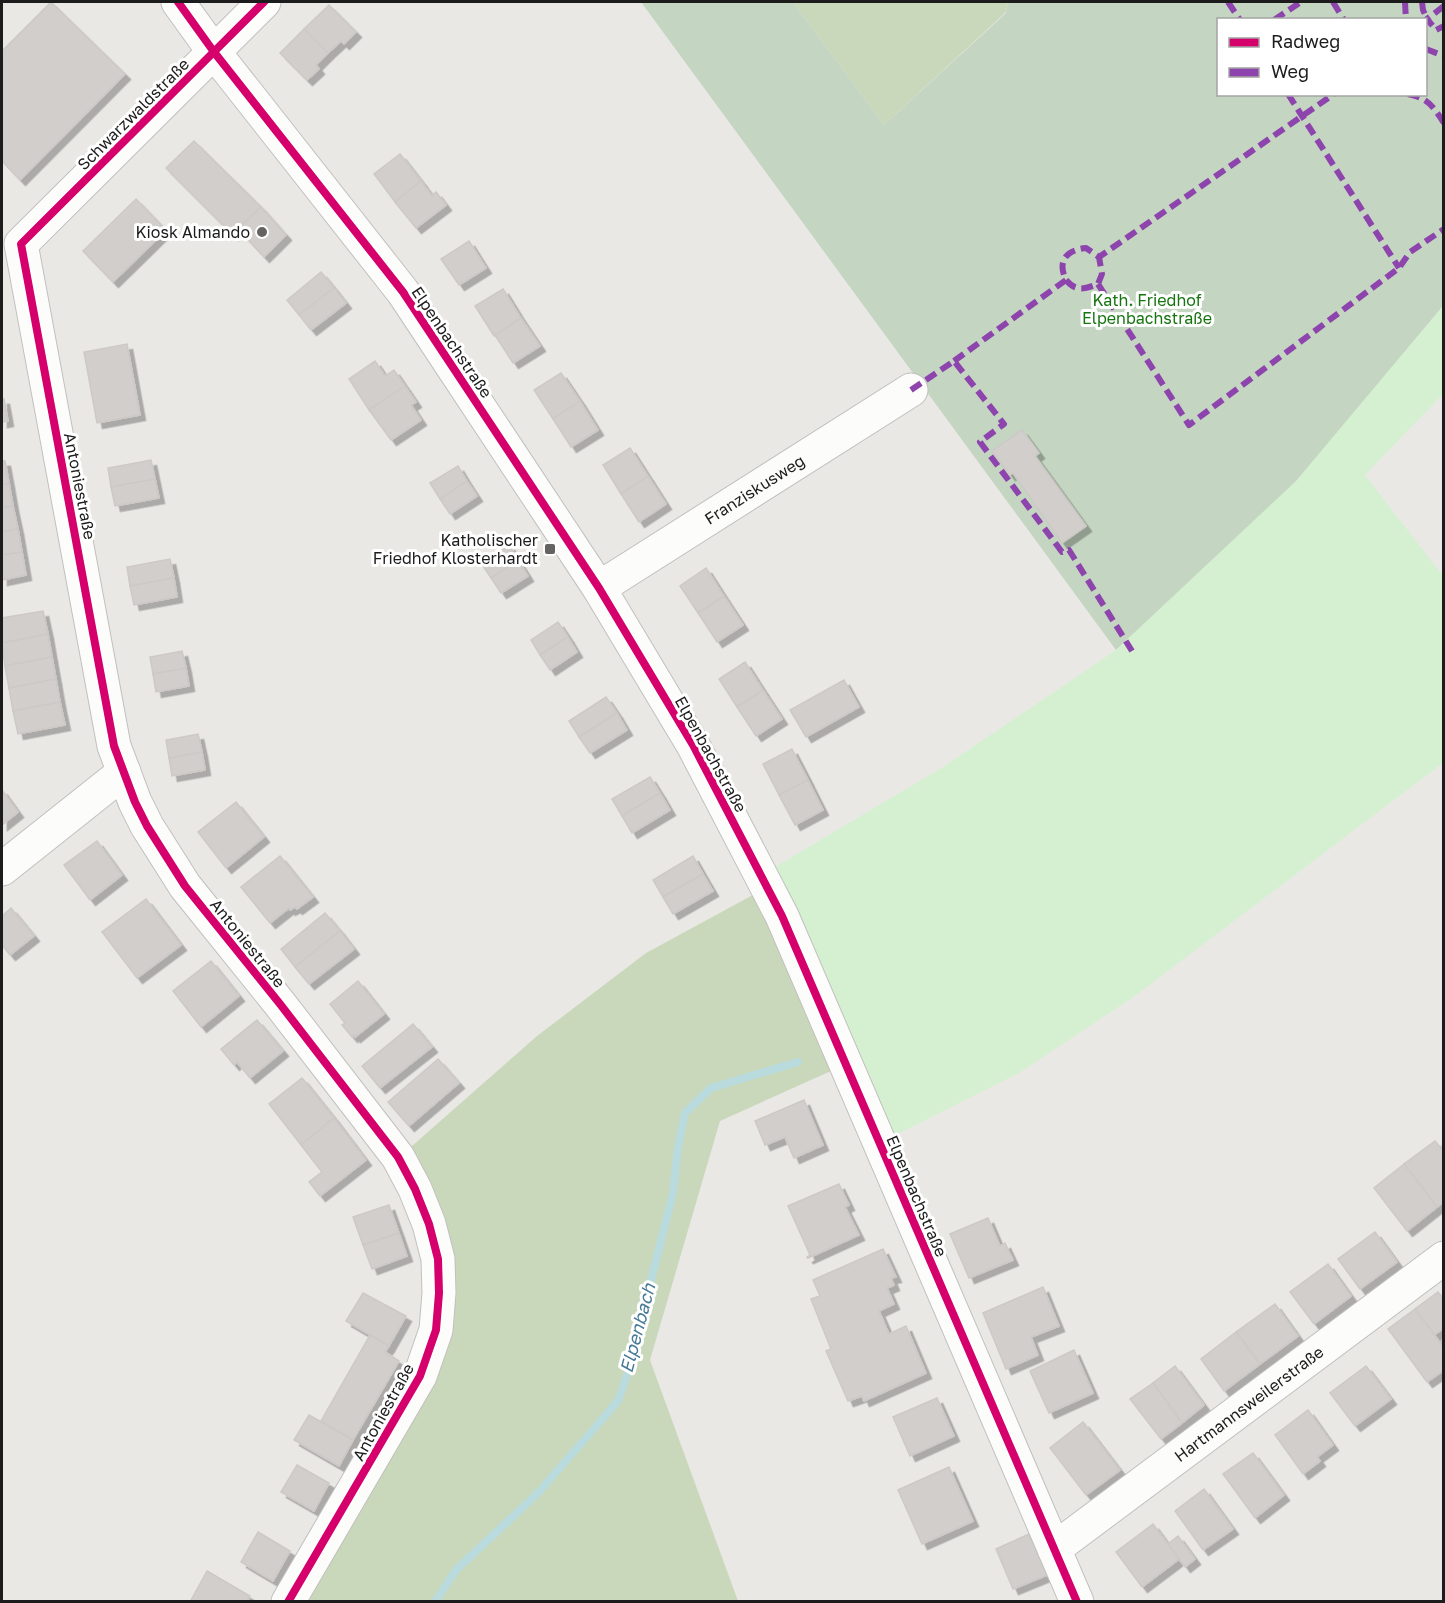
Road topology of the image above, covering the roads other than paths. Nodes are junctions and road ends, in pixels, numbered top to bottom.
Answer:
1 (178, 2) edge
2 (264, 2) edge
3 (214, 52) junction
4 (21, 244) joint
5 (911, 390) dead end
6 (599, 588) junction
7 (124, 772) junction
8 (2, 869) edge
9 (1443, 1258) edge
10 (1054, 1549) junction
11 (288, 1602) edge
12 (1077, 1602) edge

1 - 3 street, Elpenbachstraße
2 - 3 street, Schwarzwaldstraße
3 - 4 street, Schwarzwaldstraße
3 - 6 street, Elpenbachstraße
4 - 7 street, Antoniestraße
5 - 6 street, Franziskusweg
6 - 10 street, Elpenbachstraße
7 - 8 street
7 - 11 street, Antoniestraße
9 - 10 street, Hartmannsweilerstraße
10 - 12 street, Elpenbachstraße

